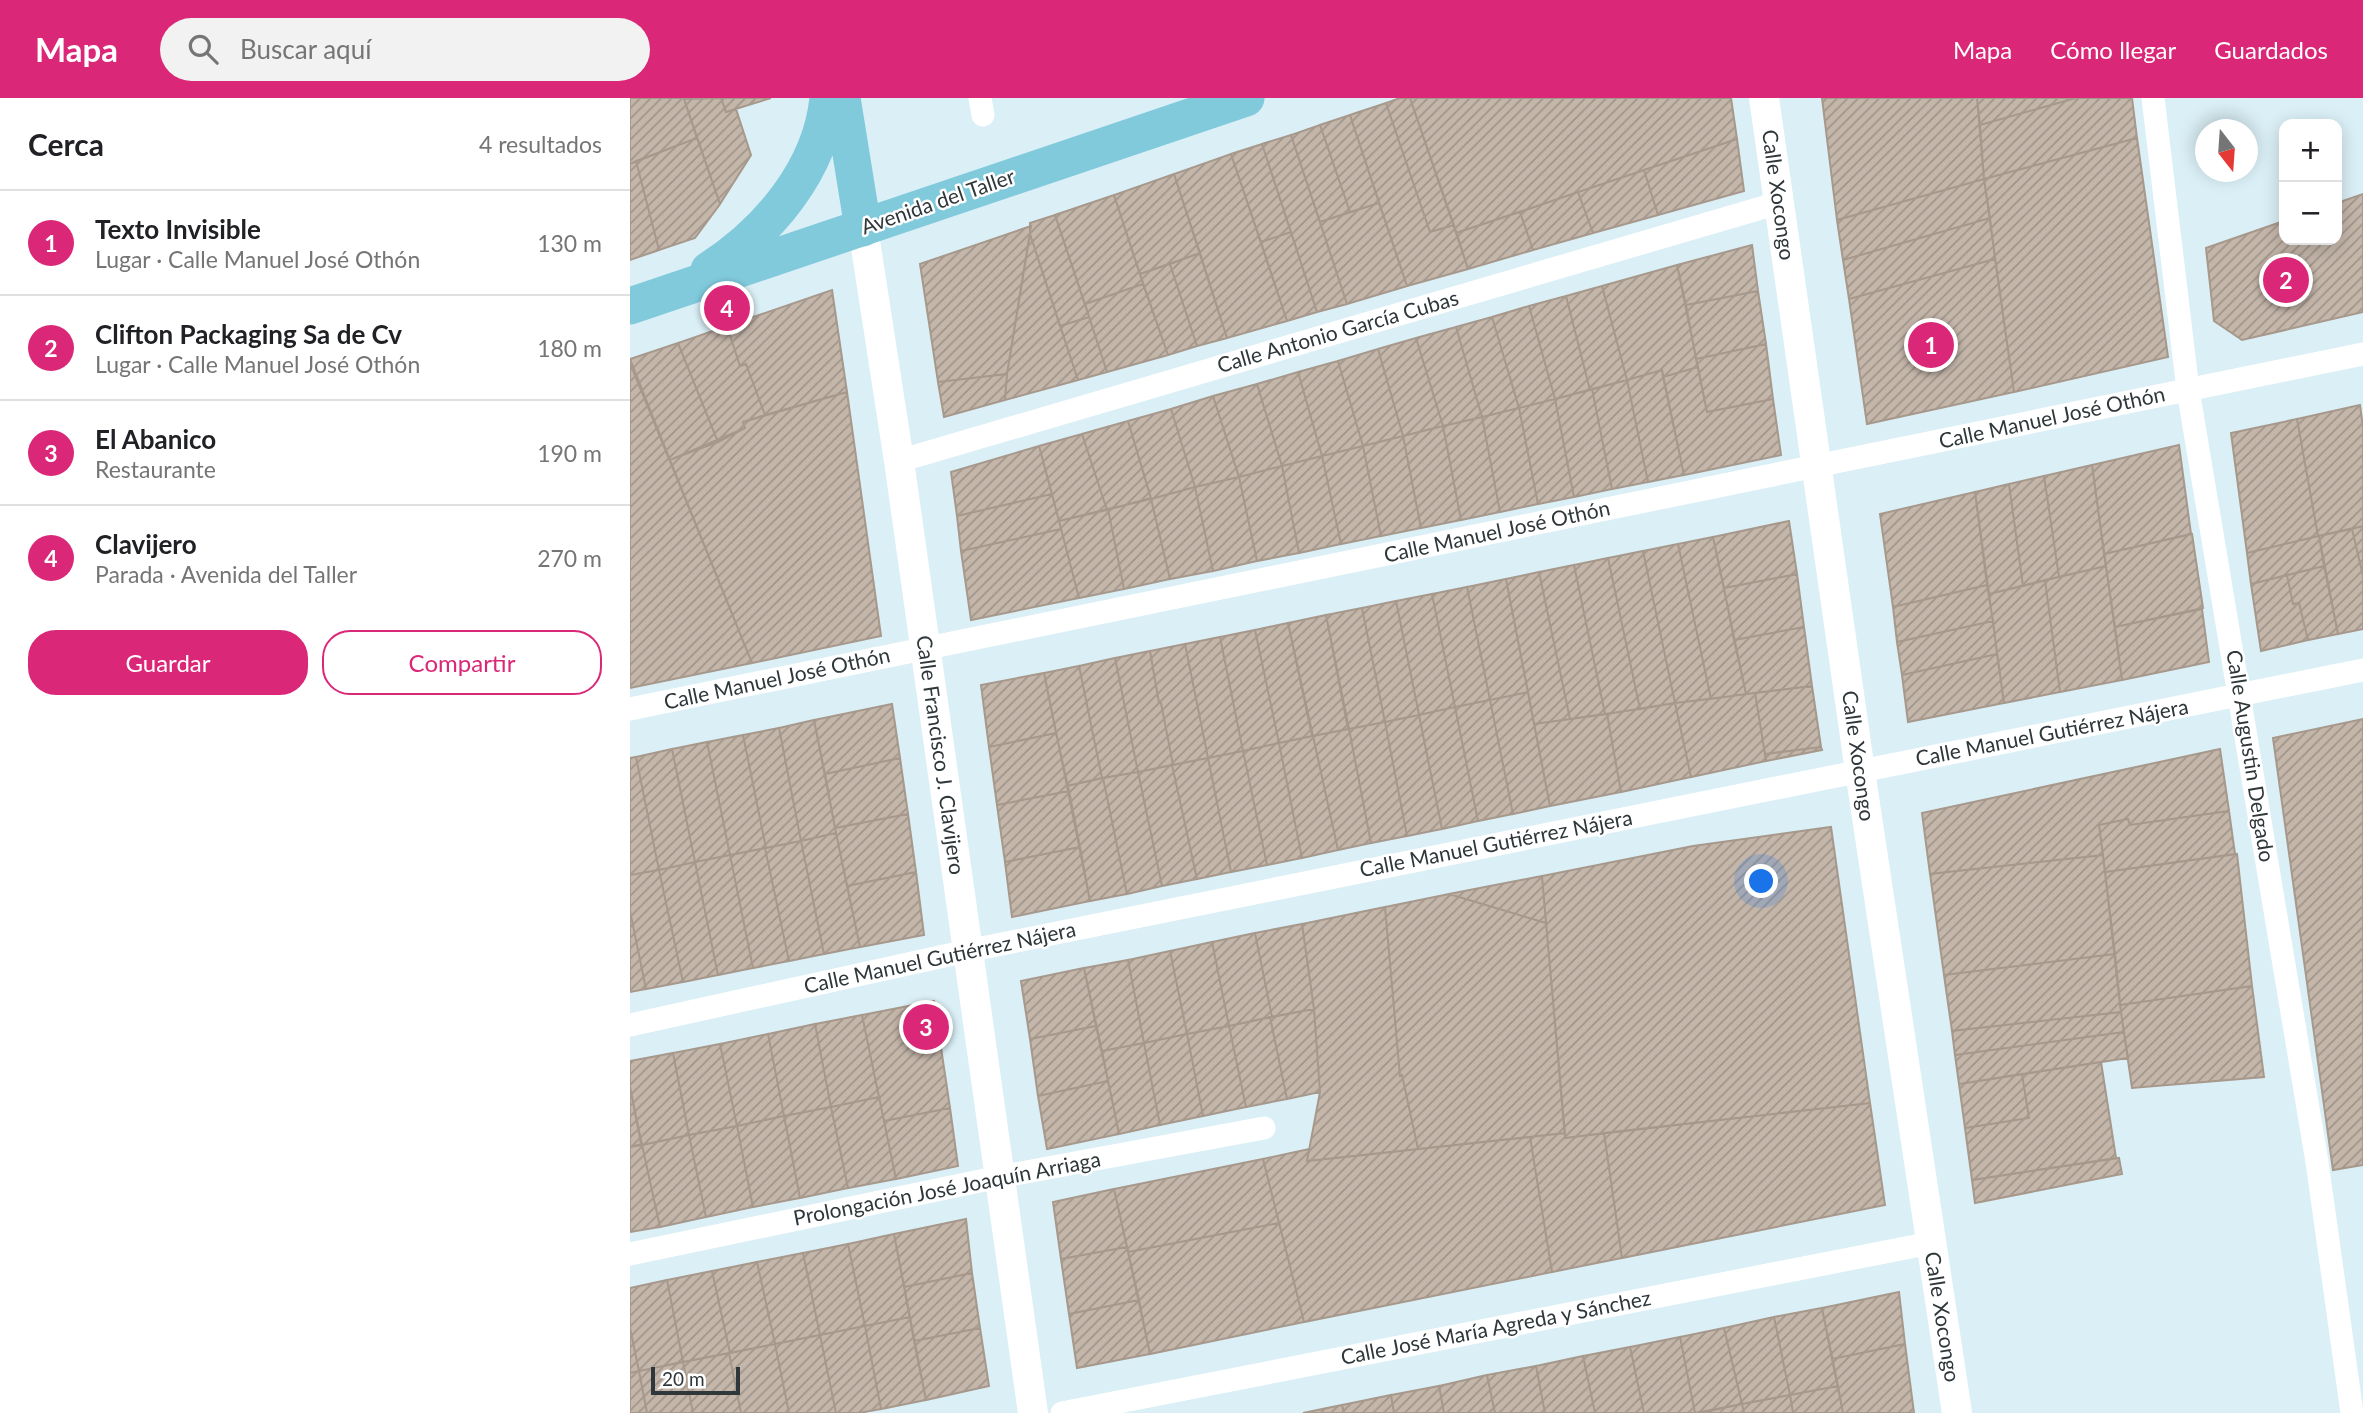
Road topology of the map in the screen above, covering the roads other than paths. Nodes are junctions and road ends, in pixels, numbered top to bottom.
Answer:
1 (828, 98) edge
2 (842, 98) edge
3 (1246, 98) edge
4 (1764, 98) edge
5 (2153, 98) edge
6 (1778, 203) junction
7 (863, 228) junction
8 (679, 289) junction
9 (630, 306) edge
10 (2363, 354) edge
11 (2189, 390) junction
12 (899, 461) junction
13 (1817, 466) junction
14 (925, 649) junction
15 (2363, 670) edge
16 (2240, 695) junction
17 (630, 709) edge
18 (1860, 771) junction
19 (967, 951) junction
20 (630, 1025) edge
21 (1264, 1128) dead end
22 (999, 1177) junction
23 (1931, 1243) junction
24 (630, 1254) edge
25 (1033, 1413) edge
26 (1062, 1413) edge
27 (1957, 1413) edge
28 (2352, 1413) edge

1 - 8 main road
2 - 7 main road, Calle Francisco J. Clavijero
3 - 7 main road, Avenida del Taller
4 - 6 street, Calle Xocongo
5 - 11 street, Calle Augustin Delgado
6 - 12 street, Calle Antonio García Cubas
6 - 13 street, Calle Xocongo
7 - 8 main road, Avenida del Taller
7 - 12 street, Calle Francisco J. Clavijero
8 - 9 main road, Avenida del Taller
10 - 11 street, Calle Manuel José Othón
11 - 13 street, Calle Manuel José Othón
11 - 16 street, Calle Augustin Delgado
12 - 14 street, Calle Francisco J. Clavijero
13 - 14 street, Calle Manuel José Othón
13 - 18 street, Calle Xocongo
14 - 17 street, Calle Manuel José Othón
14 - 19 street, Calle Francisco J. Clavijero
15 - 16 street, Calle Manuel Gutiérrez Nájera
16 - 18 street, Calle Manuel Gutiérrez Nájera
16 - 28 street, Calle Augustin Delgado
18 - 19 street, Calle Manuel Gutiérrez Nájera
18 - 23 street, Calle Xocongo
19 - 20 street, Calle Manuel Gutiérrez Nájera
19 - 22 street, Calle Francisco J. Clavijero
21 - 22 street, Prolongación José Joaquín Arriaga
22 - 24 street, Prolongación José Joaquín Arriaga
22 - 25 street, Calle Francisco J. Clavijero
23 - 26 street, Calle José María Agreda y Sánchez
23 - 27 street, Calle Xocongo

